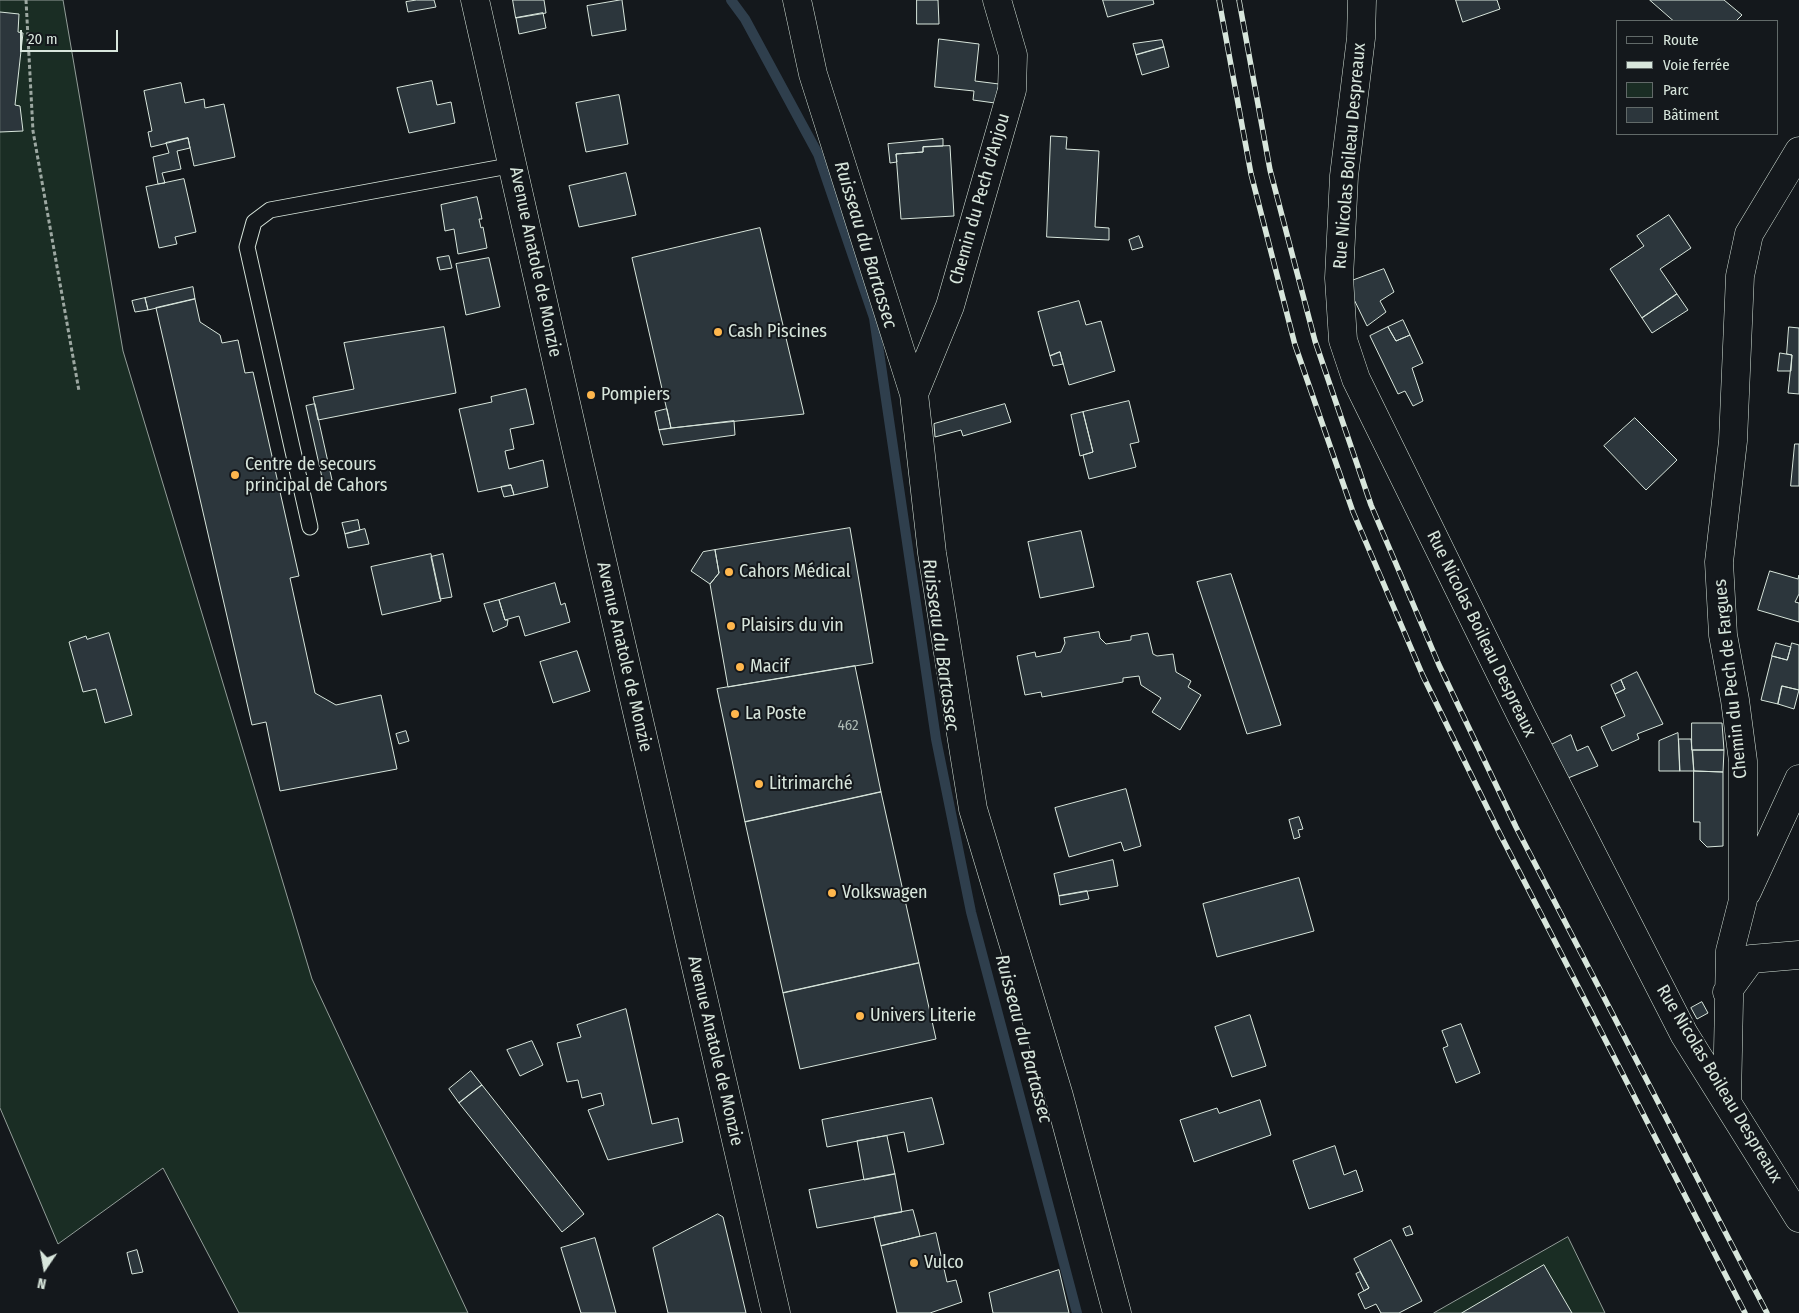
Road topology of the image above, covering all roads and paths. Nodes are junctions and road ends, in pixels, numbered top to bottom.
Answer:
1 (26, 0) edge
2 (475, 0) edge
3 (796, 0) edge
4 (997, 0) edge
5 (1362, 0) edge
6 (1799, 151) edge
7 (514, 165) junction
8 (79, 390) dead end
9 (914, 394) junction
10 (310, 527) dead end
11 (1799, 779) edge
12 (1743, 900) junction
13 (1799, 955) edge
14 (1727, 992) junction
15 (1727, 1100) junction
16 (1799, 1218) edge
17 (776, 1313) edge
18 (1117, 1313) edge

1 - 8 path
2 - 7 street, Avenue Anatole de Monzie
3 - 9 street
4 - 9 street, Chemin du Pech d'Anjou
5 - 15 street, Rue Nicolas Boileau Despreaux
6 - 12 street, Chemin du Pech de Fargues
7 - 10 lane
7 - 17 street, Avenue Anatole de Monzie
9 - 18 street
11 - 12 street
12 - 14 street, Chemin du Pech de Fargues
13 - 14 street
14 - 15 street, Chemin du Pech de Fargues
15 - 16 street, Rue Nicolas Boileau Despreaux

